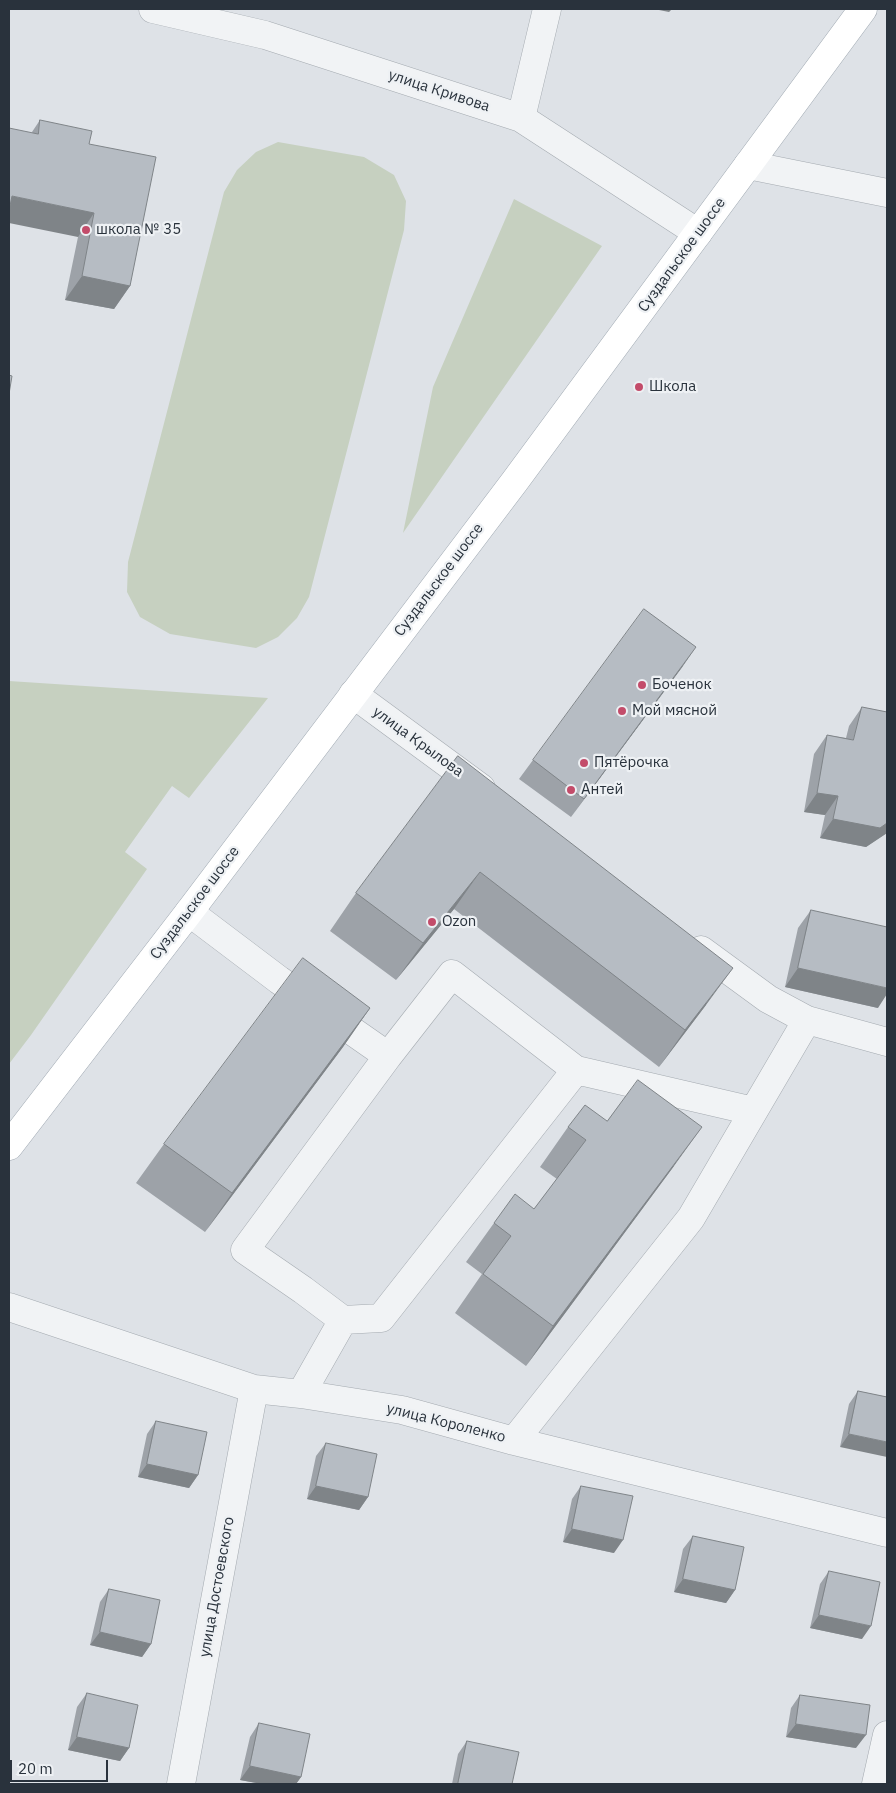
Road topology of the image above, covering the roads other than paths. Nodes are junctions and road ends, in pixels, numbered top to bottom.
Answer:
1 (153, 9) edge
2 (547, 9) edge
3 (863, 9) edge
4 (521, 118) junction
5 (748, 166) junction
6 (887, 193) edge
7 (698, 233) junction
8 (353, 694) junction
9 (504, 806) edge
10 (189, 912) junction
11 (680, 935) edge
12 (807, 1020) junction
13 (887, 1042) edge
14 (388, 1056) junction
15 (576, 1070) junction
16 (753, 1111) junction
17 (9, 1146) edge
18 (9, 1307) edge
19 (343, 1320) junction
20 (254, 1389) junction
21 (301, 1394) junction
22 (514, 1441) junction
23 (887, 1533) edge
24 (887, 1735) edge
25 (181, 1784) edge
26 (876, 1784) edge

1 - 4 street, улица Кривова
2 - 4 street
3 - 5 main road, Суздальское шоссе
4 - 7 street, улица Кривова
5 - 6 street
5 - 7 main road, Суздальское шоссе
7 - 8 main road, Суздальское шоссе
8 - 9 street, улица Крылова
8 - 10 main road, Суздальское шоссе
10 - 14 street
10 - 17 main road, Суздальское шоссе
11 - 12 street
12 - 13 street
12 - 16 street
14 - 15 street
14 - 19 street
15 - 16 street
15 - 19 street
16 - 22 street
18 - 20 street, улица Короленко
19 - 21 street
20 - 21 street, улица Короленко
20 - 25 street, улица Достоевского
21 - 22 street, улица Короленко
22 - 23 street, улица Короленко
24 - 26 street

